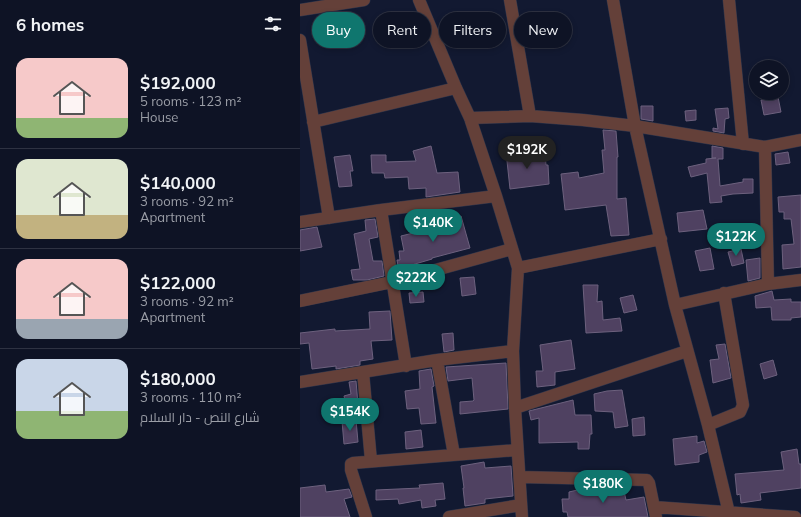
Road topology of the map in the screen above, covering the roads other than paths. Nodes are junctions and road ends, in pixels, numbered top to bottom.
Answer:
1 (364, 0) edge
2 (419, 0) edge
3 (510, 0) edge
4 (613, 0) edge
5 (729, 0) edge
6 (300, 10) edge
7 (300, 40) edge
8 (456, 88) junction
9 (530, 116) junction
10 (470, 118) junction
11 (313, 122) junction
12 (635, 126) junction
13 (801, 140) edge
14 (743, 144) junction
15 (765, 147) junction
16 (496, 196) junction
17 (381, 210) junction
18 (329, 218) junction
19 (300, 222) edge
20 (661, 239) junction
21 (512, 248) junction
22 (518, 268) junction
23 (801, 280) edge
24 (392, 282) junction
25 (768, 284) junction
26 (724, 294) junction
27 (300, 302) edge
28 (675, 305) junction
29 (513, 351) junction
30 (687, 351) junction
31 (437, 360) junction
32 (406, 366) junction
33 (363, 372) junction
34 (300, 382) edge
35 (515, 408) junction
36 (708, 425) junction
37 (517, 450) junction
38 (454, 455) junction
39 (371, 461) junction
40 (520, 477) junction
41 (521, 511) edge
42 (655, 512) edge
43 (730, 513) junction
44 (366, 517) edge
45 (449, 517) edge
46 (795, 517) edge

1 - 6 street
2 - 8 street
3 - 9 street
4 - 12 street
5 - 14 street
7 - 11 street
8 - 10 street
8 - 11 street
9 - 10 street
9 - 12 street
10 - 16 street
11 - 18 street
12 - 14 street
12 - 20 street
13 - 15 street
14 - 15 street
15 - 25 street
16 - 17 street
16 - 21 street
17 - 18 street
17 - 24 street
18 - 19 street
20 - 22 street
20 - 28 street
21 - 22 street
21 - 24 street
22 - 29 street
23 - 25 street
24 - 27 street
24 - 32 street
25 - 26 street
26 - 28 street
26 - 36 street
28 - 30 street
29 - 31 street
29 - 35 street
30 - 35 street
30 - 36 street
31 - 32 street
31 - 38 street
32 - 33 street
33 - 34 street
33 - 39 street
35 - 37 street
36 - 43 street
37 - 38 street
37 - 40 street
38 - 39 street
39 - 44 street
40 - 41 street
40 - 42 street
41 - 45 street
42 - 43 street
43 - 46 street

